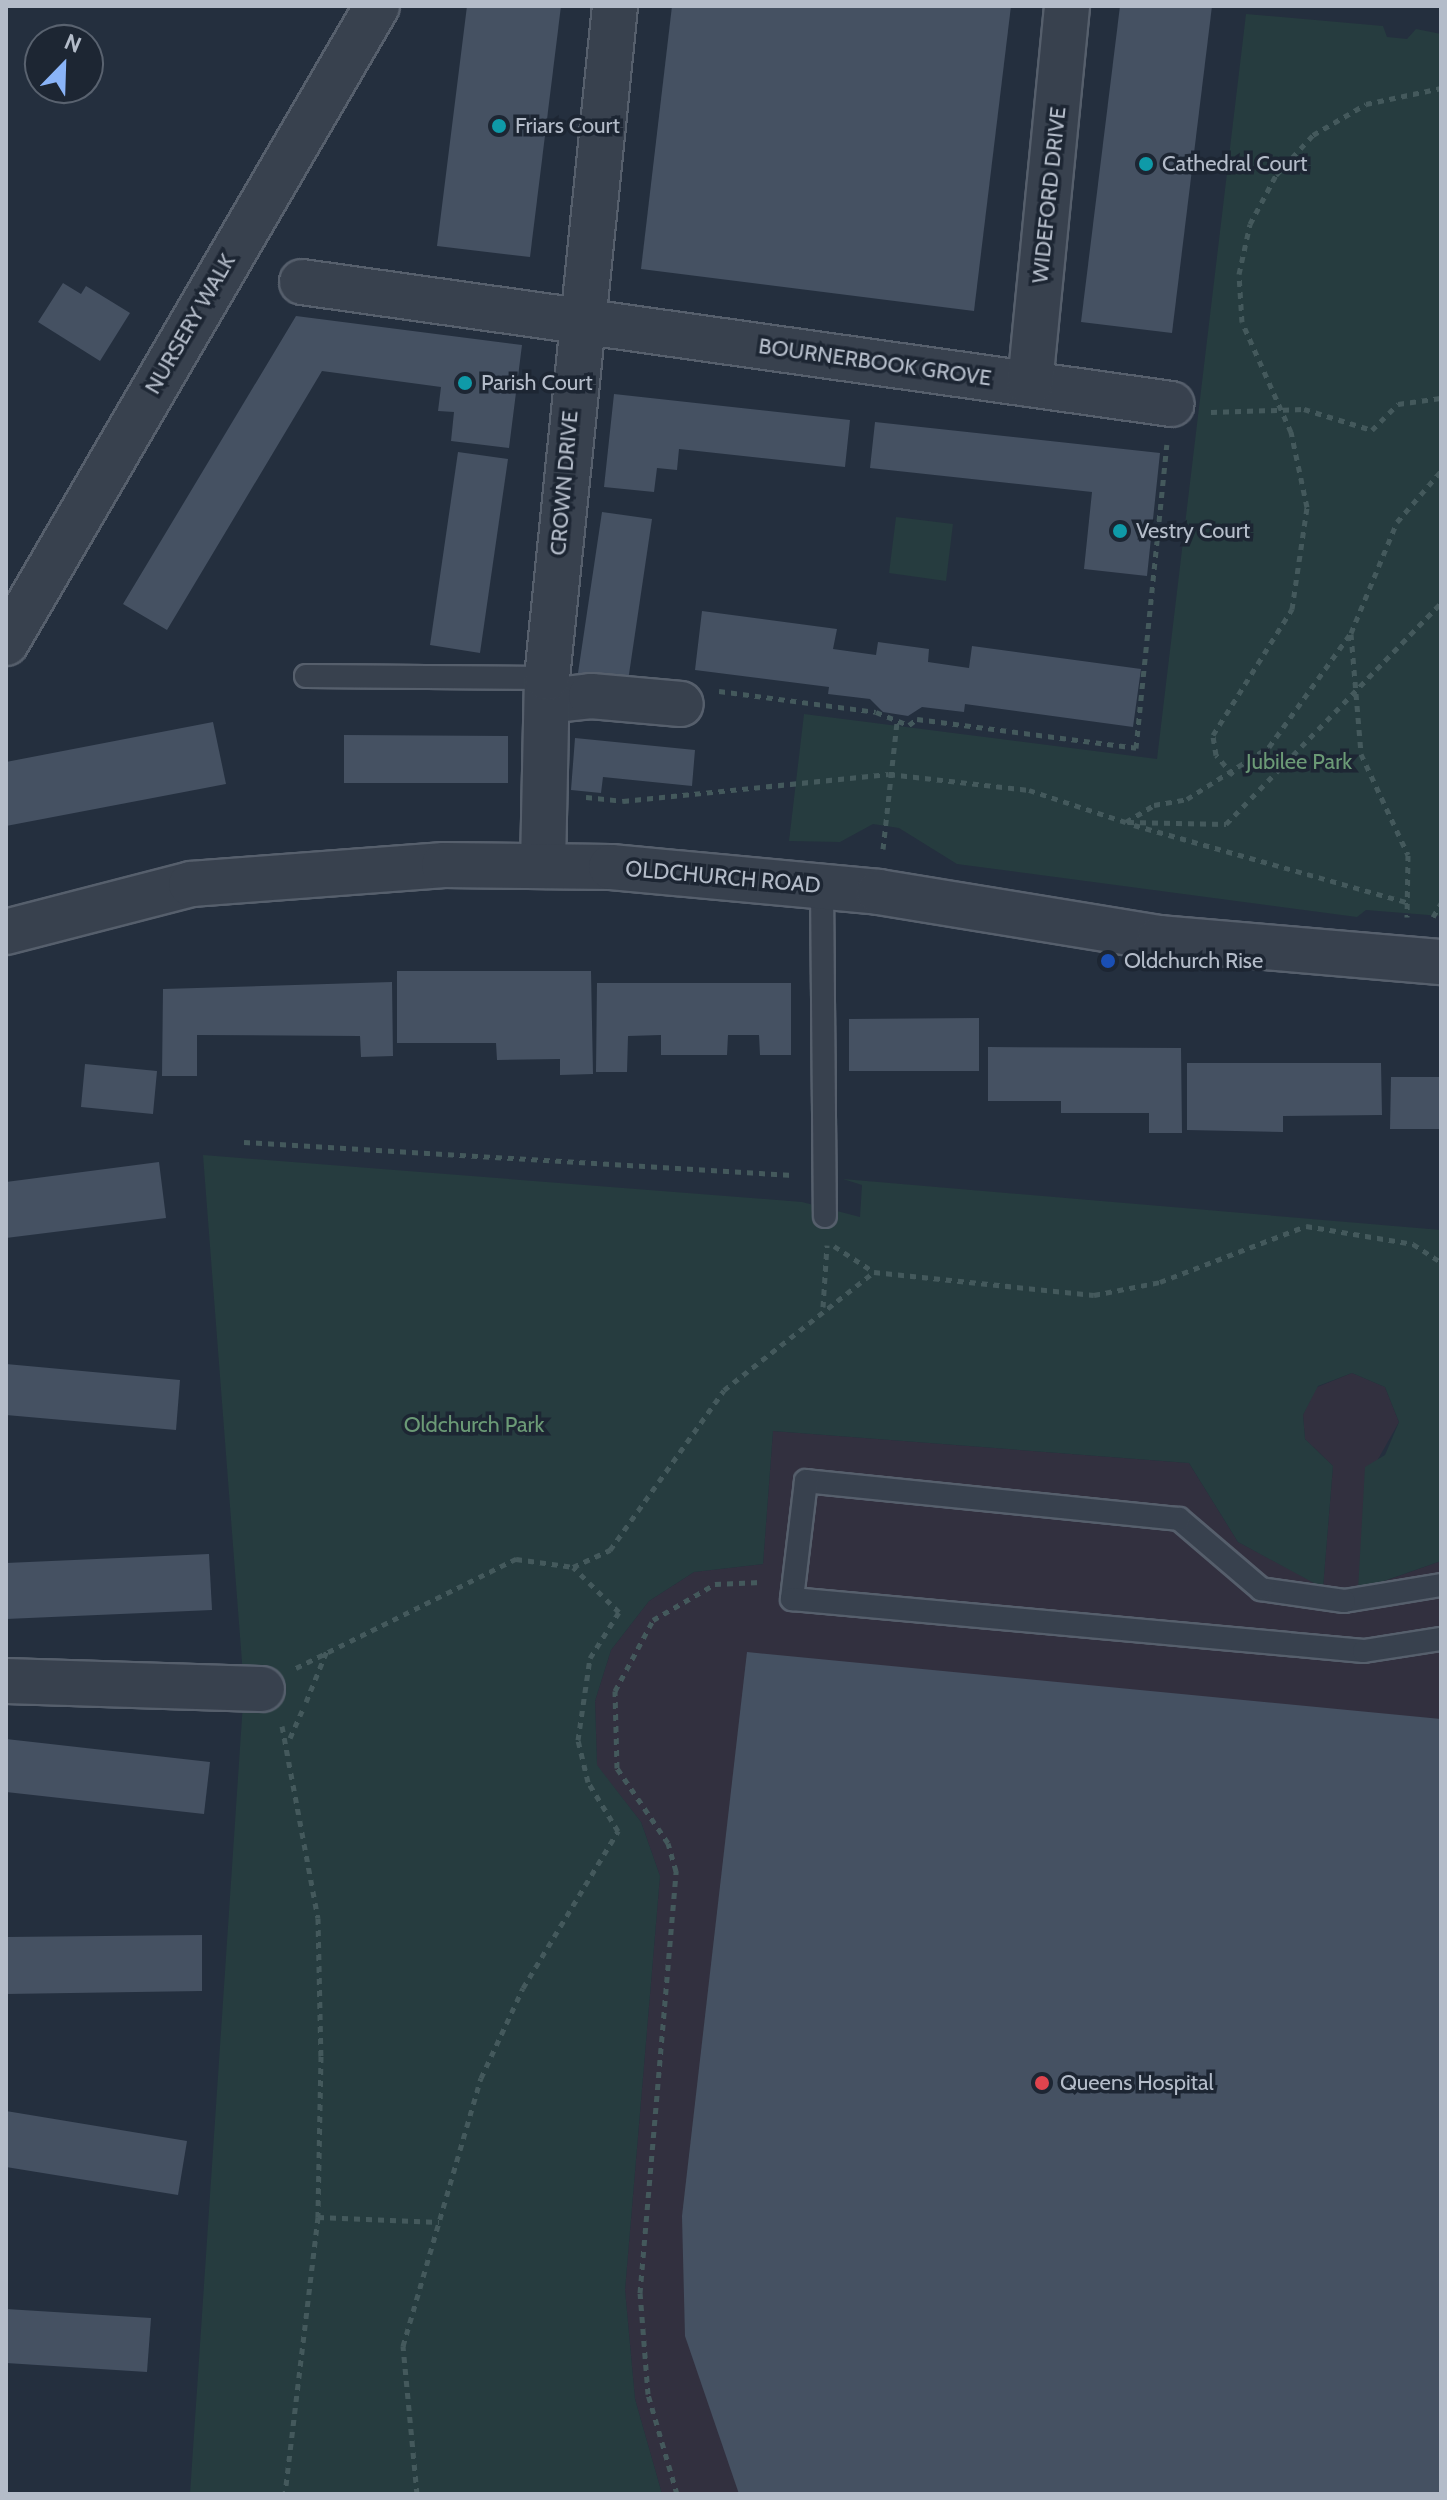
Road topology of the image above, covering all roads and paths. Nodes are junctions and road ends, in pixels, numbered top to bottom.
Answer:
1 (377, 6) edge
2 (615, 6) edge
3 (1067, 6) edge
4 (1441, 88) edge
5 (302, 282) dead end
6 (578, 320) junction
7 (1030, 384) junction
8 (1441, 398) edge
9 (1171, 404) junction
10 (1281, 411) junction
11 (1441, 471) edge
12 (1441, 603) edge
13 (1351, 633) junction
14 (6, 643) edge
15 (306, 676) dead end
16 (547, 690) junction
17 (1354, 695) junction
18 (681, 704) joint
19 (897, 723) junction
20 (889, 774) junction
21 (1233, 775) junction
22 (545, 793) junction
23 (1126, 822) junction
24 (543, 866) junction
25 (822, 885) junction
26 (879, 892) junction
27 (1407, 902) junction
28 (6, 932) edge
29 (1425, 961) edge
30 (244, 1142) dead end
31 (822, 1177) junction
32 (825, 1216) dead end
33 (1441, 1262) edge
34 (874, 1272) junction
35 (823, 1308) junction
36 (573, 1567) junction
37 (794, 1585) junction
38 (1441, 1585) edge
39 (1441, 1639) edge
40 (329, 1647) junction
41 (6, 1681) edge
42 (262, 1689) junction
43 (290, 1739) junction
44 (318, 2217) junction
45 (439, 2222) junction
46 (285, 2494) edge
47 (417, 2494) edge
48 (677, 2494) edge

1 - 14 street, NURSERY WALK
2 - 6 street, CROWN DRIVE
3 - 7 street, WIDEFORD DRIVE
4 - 10 path
5 - 6 street, BOURNERBOOK GROVE
6 - 7 street, BOURNERBOOK GROVE
6 - 16 street, CROWN DRIVE
7 - 9 street, BOURNERBOOK GROVE
8 - 10 path
9 - 10 path
9 - 19 path
10 - 21 path
11 - 13 path
12 - 17 path
13 - 17 path
13 - 21 path
15 - 16 lane
16 - 18 street
16 - 22 street, CROWN DRIVE
17 - 23 path
17 - 27 path
18 - 19 path
19 - 20 path
20 - 22 path
20 - 23 path
20 - 26 path
21 - 23 path
22 - 24 street, CROWN DRIVE
23 - 27 path
24 - 25 street, OLDCHURCH ROAD
24 - 28 street, OLDCHURCH ROAD
25 - 26 street, OLDCHURCH ROAD
25 - 31 lane
26 - 29 street, OLDCHURCH ROAD
27 - 29 path
30 - 31 path
31 - 32 lane
33 - 34 path
34 - 35 path
34 - 35 path
35 - 36 path
36 - 40 path
36 - 45 path
37 - 38 lane
37 - 39 lane
37 - 48 path
40 - 42 path
40 - 43 path
41 - 42 street
42 - 43 path
43 - 44 path
44 - 45 path
44 - 46 path
45 - 47 path

